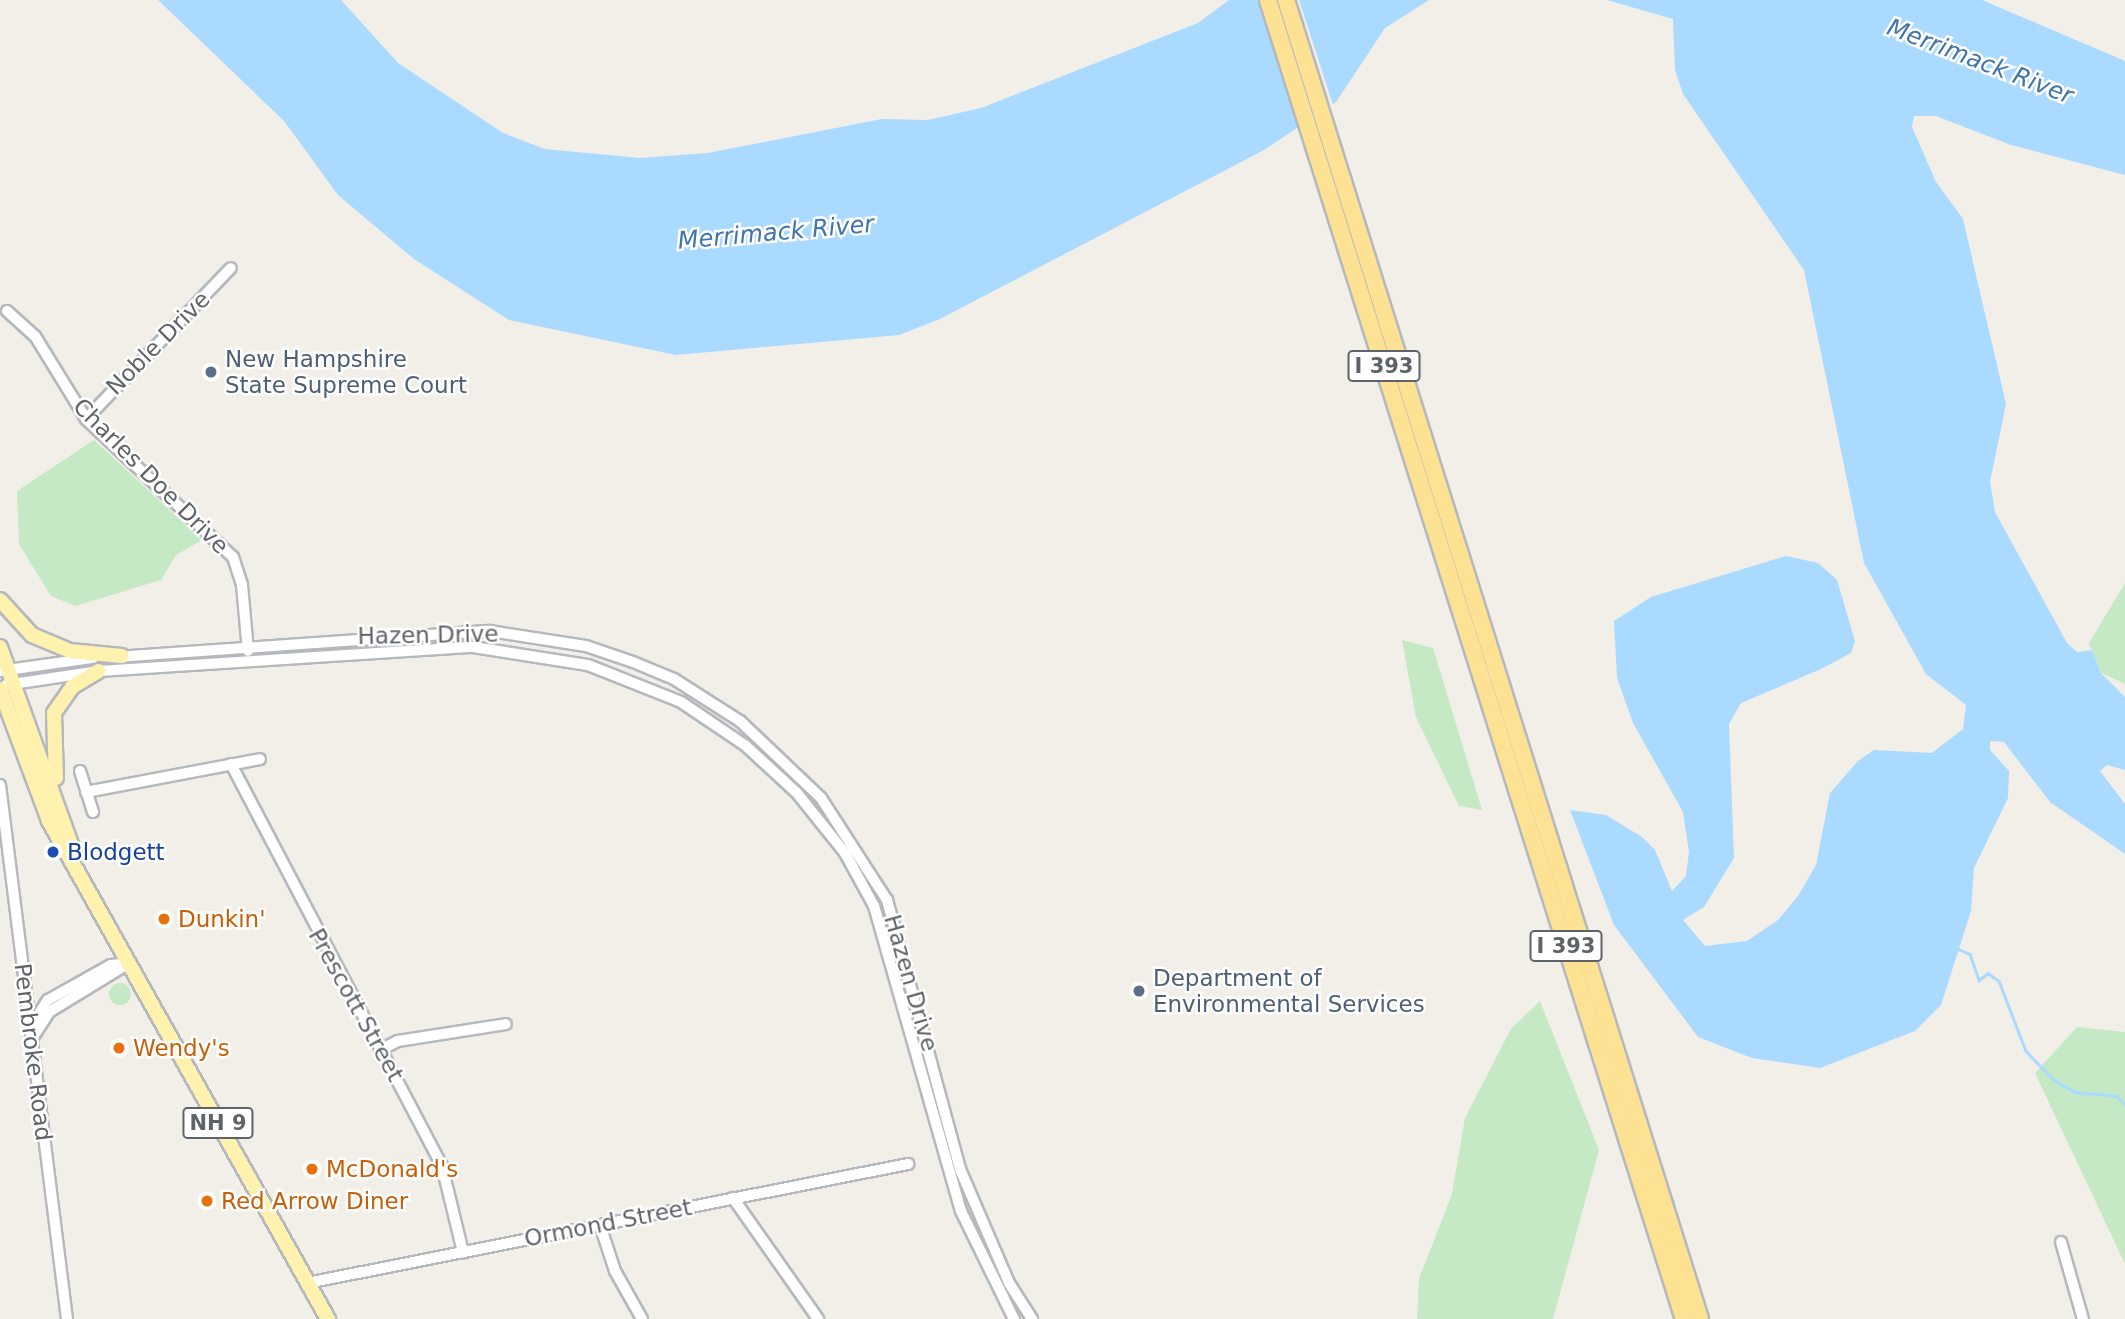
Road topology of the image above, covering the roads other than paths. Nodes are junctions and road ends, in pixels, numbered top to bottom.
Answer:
1 (1268, 0) edge
2 (1286, 0) edge
3 (231, 268) dead end
4 (7, 311) dead end
5 (86, 418) junction
6 (0, 600) edge
7 (247, 645) junction
8 (0, 647) edge
9 (122, 656) junction
10 (248, 660) junction
11 (4, 670) edge
12 (99, 671) junction
13 (5, 686) edge
14 (0, 722) edge
15 (17, 738) junction
16 (260, 760) dead end
17 (231, 764) junction
18 (80, 771) dead end
19 (0, 785) edge
20 (86, 792) junction
21 (60, 807) junction
22 (93, 812) dead end
23 (81, 876) junction
24 (129, 963) junction
25 (506, 1024) dead end
26 (32, 1039) junction
27 (380, 1050) junction
28 (908, 1164) dead end
29 (733, 1198) junction
30 (600, 1225) junction
31 (2061, 1242) dead end
32 (463, 1252) junction
33 (307, 1283) junction
34 (67, 1319) edge
35 (327, 1319) edge
36 (642, 1319) edge
37 (818, 1319) edge
38 (1014, 1319) edge
39 (1032, 1319) edge
40 (1684, 1319) edge
41 (1700, 1319) edge
42 (2083, 1319) edge

1 - 40 highway, I 393
2 - 41 highway, I 393
3 - 5 street, Noble Drive
4 - 5 street, Charles Doe Drive
5 - 7 street, Charles Doe Drive
6 - 9 main road
7 - 9 street, Hazen Drive
7 - 10 street, Charles Doe Drive
7 - 39 street, Hazen Drive
8 - 11 main road, NH 9
9 - 11 street, Hazen Drive
10 - 12 street, Hazen Drive
10 - 38 street, Hazen Drive
11 - 13 main road, NH 9
12 - 13 street, Hazen Drive
12 - 21 main road
13 - 15 main road, NH 9
13 - 21 main road, NH 9
14 - 15 main road
15 - 23 main road, NH 9
16 - 17 street
17 - 20 street
17 - 27 street, Prescott Street
18 - 20 street
19 - 26 street, Pembroke Road
20 - 22 street
21 - 23 main road, NH 9
23 - 24 main road, NH 9
24 - 26 street
24 - 33 main road, NH 9
25 - 27 street
26 - 34 street, Pembroke Road
27 - 32 street, Prescott Street
28 - 29 street, Ormond Street
29 - 30 street, Ormond Street
29 - 37 street
30 - 32 street, Ormond Street
30 - 36 street
31 - 42 street
32 - 33 street, Ormond Street
33 - 35 main road, NH 9

